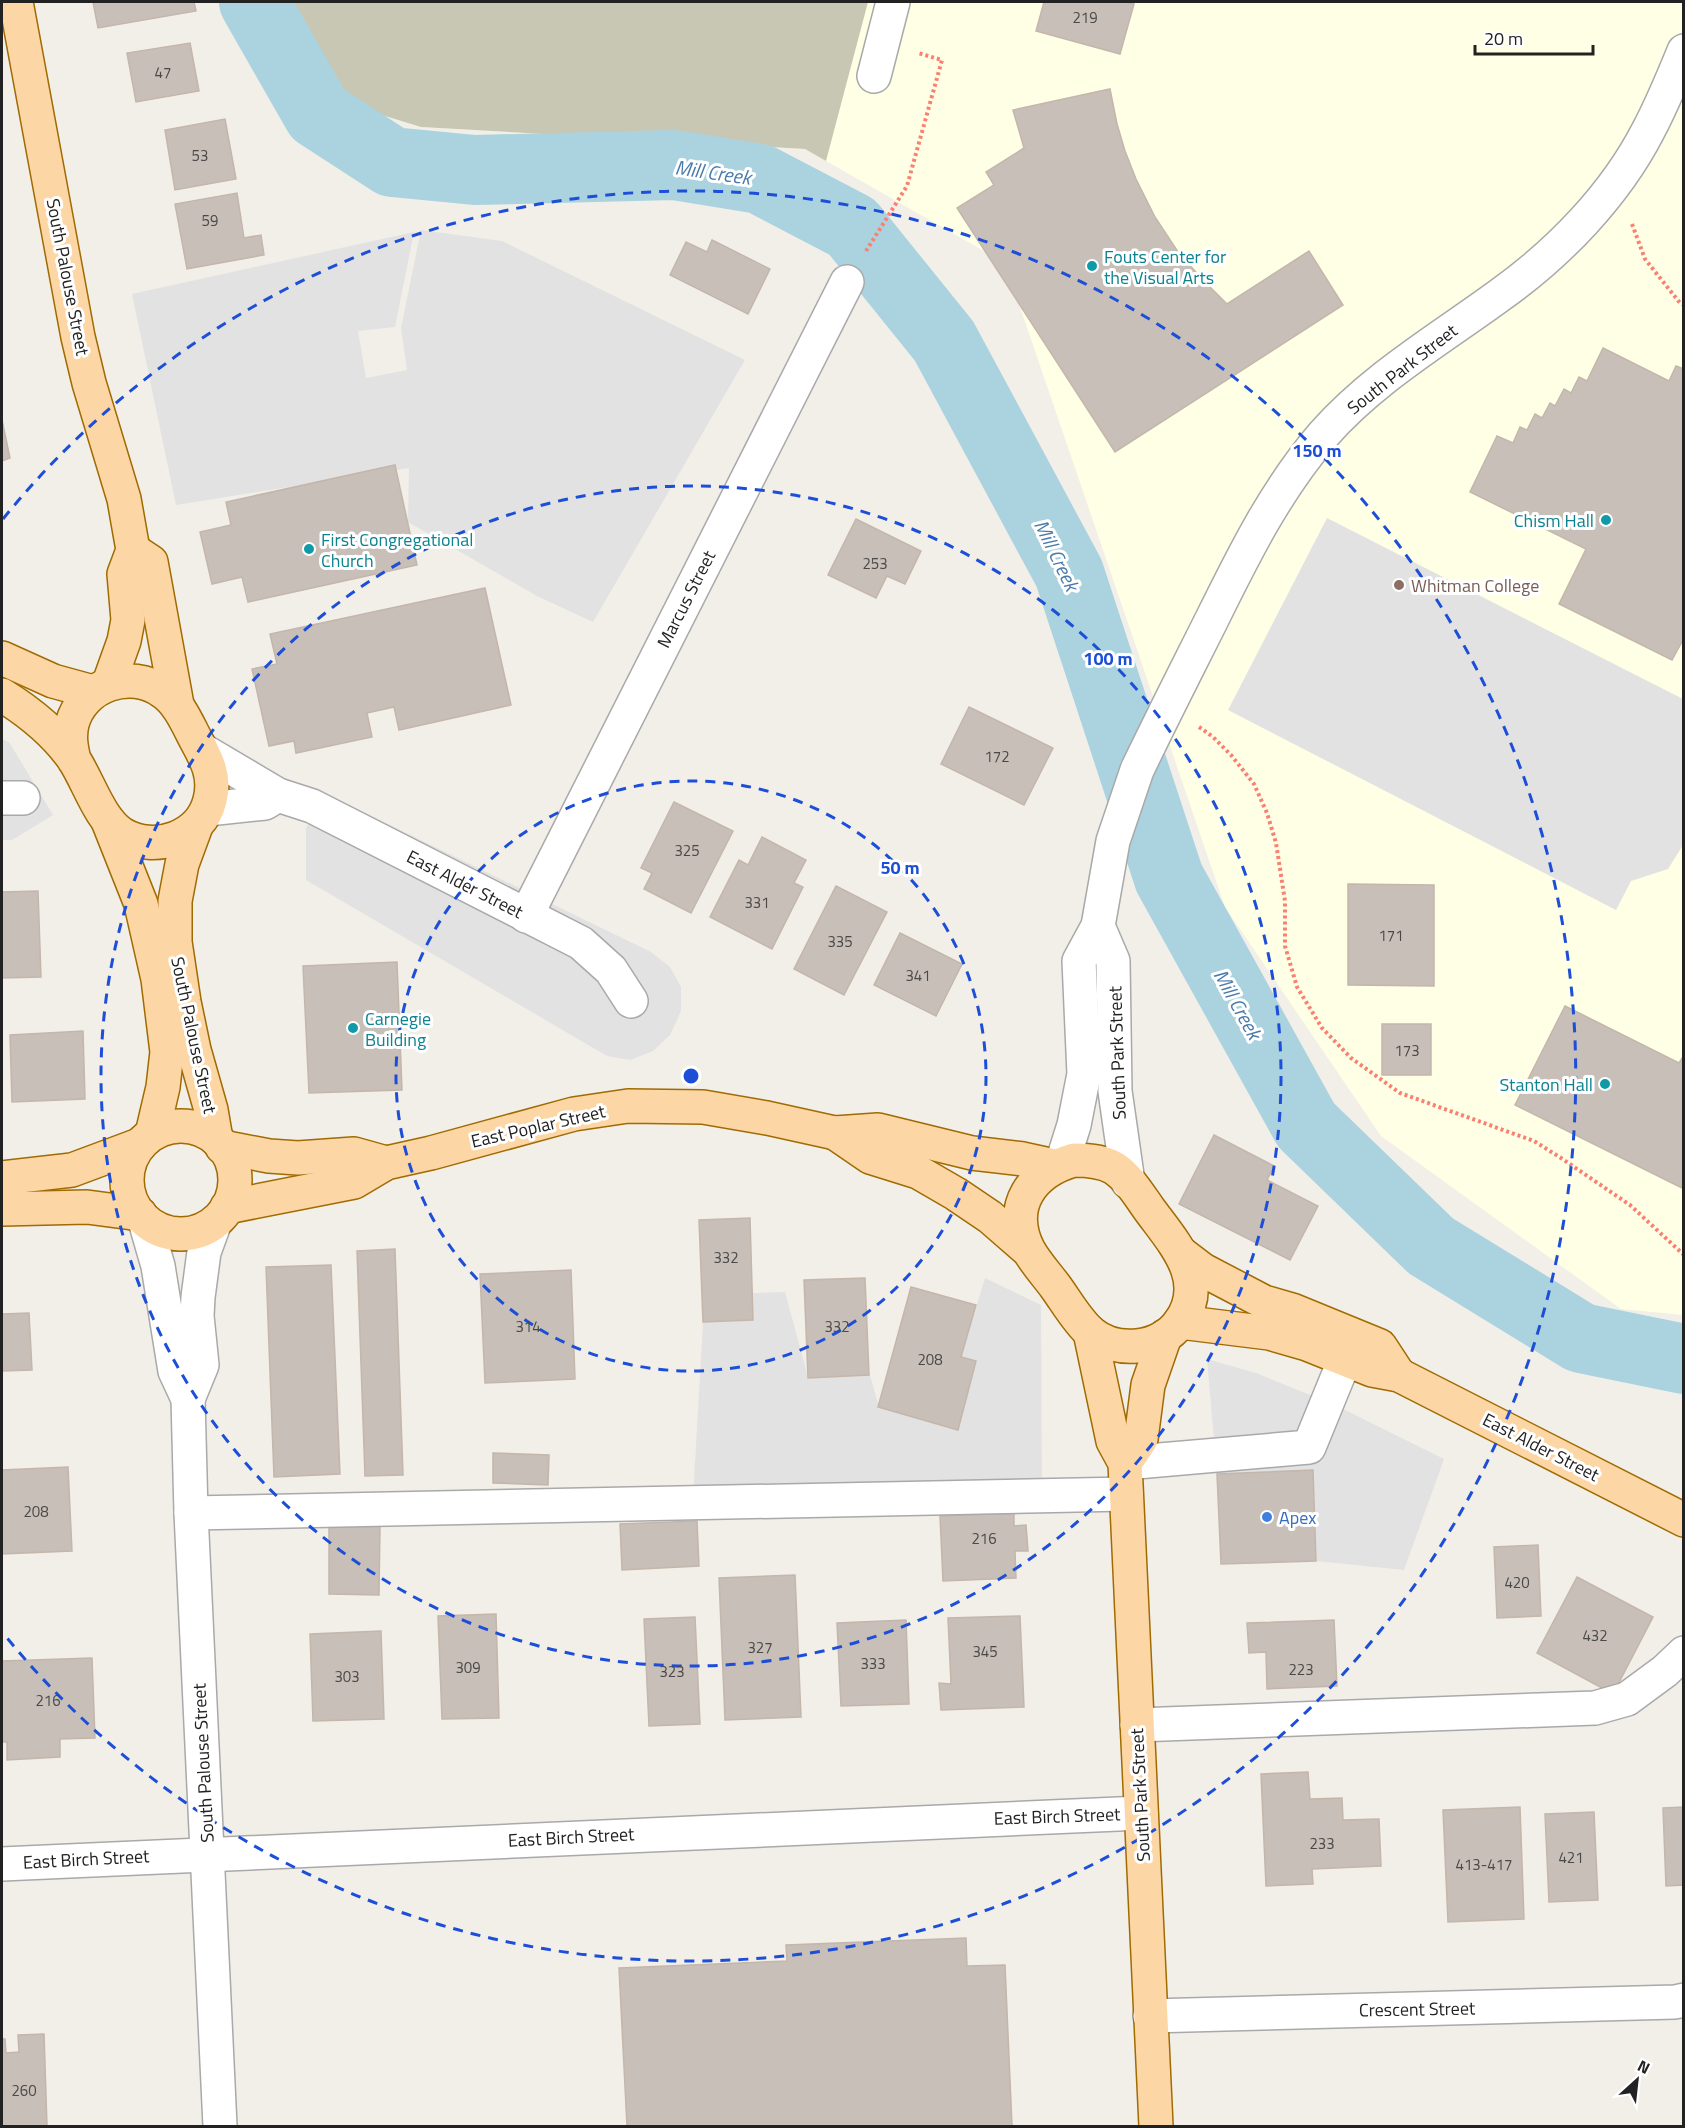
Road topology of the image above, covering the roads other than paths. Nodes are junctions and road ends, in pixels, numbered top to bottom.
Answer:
1 (16, 2) edge
2 (893, 2) edge
3 (1683, 51) edge
4 (874, 76) dead end
5 (847, 282) road end
6 (133, 549) junction
7 (2, 658) edge
8 (101, 688) junction
9 (2, 695) edge
10 (177, 705) junction
11 (202, 750) junction
12 (74, 760) junction
13 (278, 795) junction
14 (202, 817) junction
15 (108, 821) junction
16 (526, 916) junction
17 (1098, 926) junction
18 (631, 1001) dead end
19 (835, 1134) junction
20 (146, 1139) junction
21 (219, 1143) junction
22 (386, 1163) junction
23 (1059, 1164) junction
24 (2, 1178) edge
25 (1128, 1182) junction
26 (2, 1209) edge
27 (221, 1215) junction
28 (143, 1218) junction
29 (1029, 1251) junction
30 (1182, 1254) junction
31 (1173, 1329) junction
32 (1090, 1332) junction
33 (1345, 1359) junction
34 (1399, 1375) junction
35 (188, 1399) junction
36 (1126, 1478) junction
37 (191, 1513) junction
38 (1683, 1520) edge
39 (1683, 1653) edge
40 (1137, 1725) junction
41 (1141, 1813) junction
42 (207, 1854) junction
43 (2, 1864) edge
44 (1683, 2000) edge
45 (1150, 2016) junction
46 (220, 2127) edge
47 (1155, 2127) edge

1 - 6 main road, South Palouse Street
2 - 4 street
3 - 17 street, South Park Street
5 - 16 street, Marcus Street
6 - 8 main road, South Palouse Street
6 - 10 main road
7 - 8 main road
8 - 10 main road
8 - 12 main road
9 - 12 main road
10 - 11 main road
11 - 13 street, East Alder Street
11 - 14 main road
12 - 15 main road
13 - 14 street
13 - 16 street, East Alder Street
14 - 15 main road
14 - 21 main road, South Palouse Street
15 - 20 main road, South Palouse Street
16 - 18 street, East Alder Street
17 - 23 street, South Park Street
17 - 25 street, South Park Street
19 - 22 main road, East Poplar Street
19 - 23 main road, East Poplar Street
19 - 29 main road, East Poplar Street
20 - 21 main road
20 - 24 main road
20 - 28 main road
21 - 22 main road
21 - 27 main road
22 - 27 main road, East Poplar Street
23 - 25 main road
23 - 29 main road
25 - 30 main road
26 - 28 main road
27 - 28 main road
27 - 35 street, South Palouse Street
28 - 35 street, South Palouse Street
29 - 32 main road
30 - 31 main road
30 - 34 main road, East Alder Street
31 - 32 main road
31 - 33 main road, East Alder Street
31 - 36 main road
32 - 36 main road, South Park Street
33 - 34 main road, East Alder Street
33 - 36 street
34 - 38 main road, East Alder Street
35 - 37 street, South Palouse Street
36 - 37 street
36 - 40 main road, South Park Street
37 - 42 street, South Palouse Street
39 - 40 street
40 - 41 main road, South Park Street
41 - 42 street, East Birch Street
41 - 45 main road, South Park Street
42 - 43 street, East Birch Street
42 - 46 street, South Palouse Street
44 - 45 street, Crescent Street
45 - 47 main road, South Park Street

